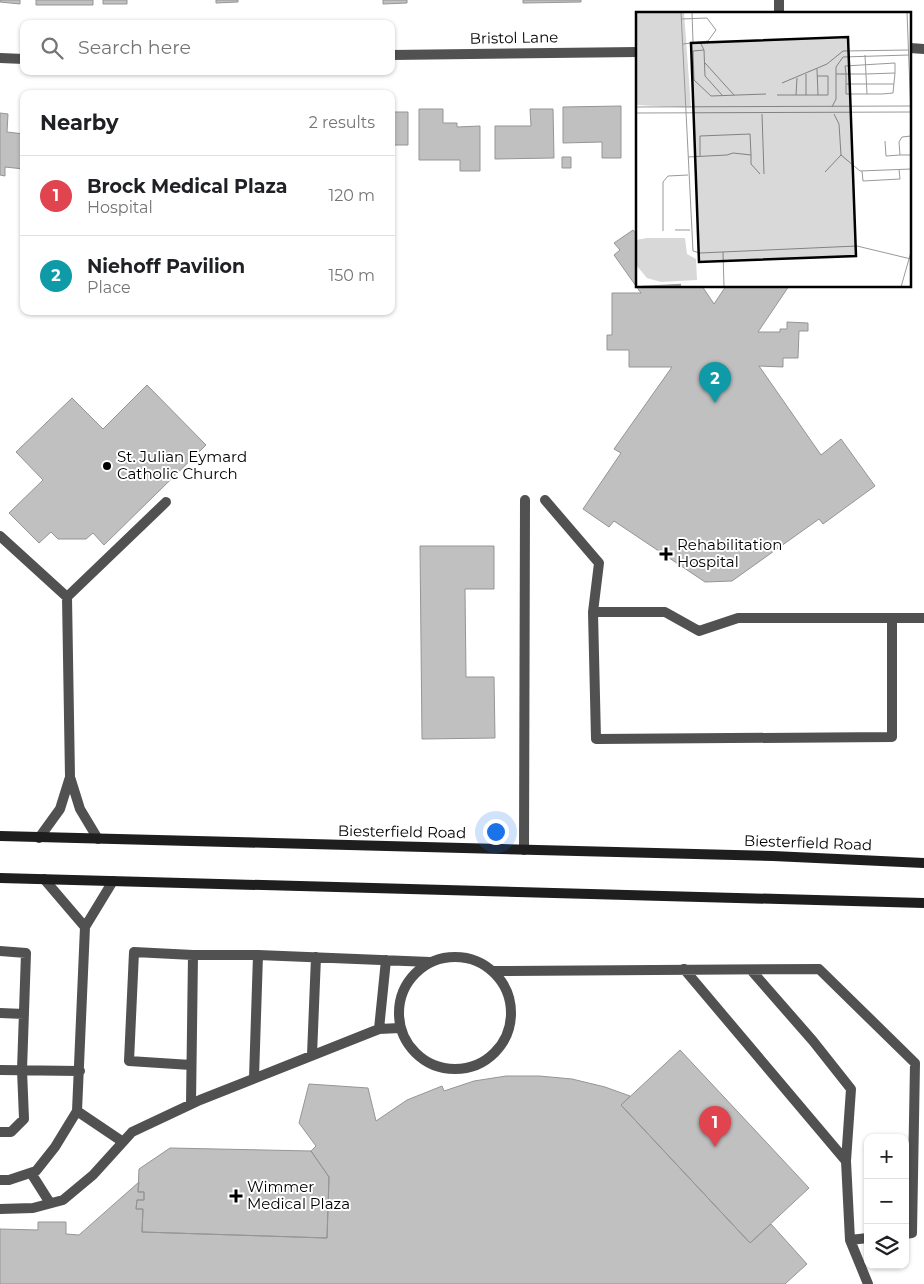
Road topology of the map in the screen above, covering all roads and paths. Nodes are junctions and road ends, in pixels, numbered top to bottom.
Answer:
1 (636, 52) edge
2 (395, 54) edge
3 (0, 58) edge
4 (20, 58) edge
5 (525, 500) dead end
6 (545, 500) dead end
7 (166, 502) dead end
8 (0, 536) edge
9 (67, 597) junction
10 (593, 612) junction
11 (892, 618) junction
12 (924, 618) edge
13 (70, 777) junction
14 (0, 836) edge
15 (39, 838) junction
16 (98, 839) junction
17 (524, 850) junction
18 (924, 863) edge
19 (0, 878) edge
20 (44, 879) junction
21 (113, 881) junction
22 (924, 903) edge
23 (85, 927) junction
24 (0, 952) edge
25 (192, 954) junction
26 (258, 955) junction
27 (316, 957) junction
28 (386, 960) junction
29 (430, 962) junction
30 (684, 969) junction
31 (750, 970) junction
32 (494, 971) junction
33 (0, 1013) edge
34 (24, 1014) junction
35 (400, 1028) junction
36 (379, 1029) junction
37 (312, 1055) junction
38 (191, 1065) junction
39 (0, 1070) edge
40 (22, 1070) junction
41 (80, 1071) junction
42 (254, 1078) junction
43 (191, 1104) junction
44 (77, 1111) junction
45 (0, 1132) edge
46 (123, 1142) junction
47 (846, 1161) junction
48 (31, 1173) junction
49 (0, 1180) edge
50 (50, 1203) junction
51 (0, 1209) edge
52 (909, 1233) edge
53 (864, 1238) edge
54 (850, 1240) junction
55 (868, 1284) edge

1 - 2 street, Bristol Lane
3 - 4 street
5 - 17 street
6 - 10 street
7 - 9 street
8 - 9 street
9 - 13 street
10 - 11 street
10 - 11 street
11 - 12 street
13 - 15 street
13 - 16 street
14 - 15 main road, Biesterfield Road
15 - 16 main road, Biesterfield Road
16 - 17 main road, Biesterfield Road
17 - 18 main road, Biesterfield Road
19 - 20 main road
20 - 21 main road
20 - 23 street
21 - 22 main road
21 - 23 street
23 - 41 street
24 - 34 street
25 - 26 street
25 - 38 street
25 - 38 street
26 - 27 street
26 - 42 street
27 - 28 street
27 - 37 street
28 - 29 street
28 - 36 street
29 - 32 street
29 - 35 street
30 - 31 street
30 - 32 street
30 - 47 street
31 - 47 street
31 - 52 street
32 - 35 street
33 - 34 street
34 - 40 street
35 - 36 street
36 - 37 street
37 - 42 street
38 - 43 street
39 - 40 street
40 - 41 street
40 - 45 street
41 - 44 street
42 - 43 street
43 - 46 street
44 - 46 street
44 - 48 street
46 - 50 street
47 - 54 street
48 - 49 street
48 - 50 street
50 - 51 street
53 - 54 street
54 - 55 street

